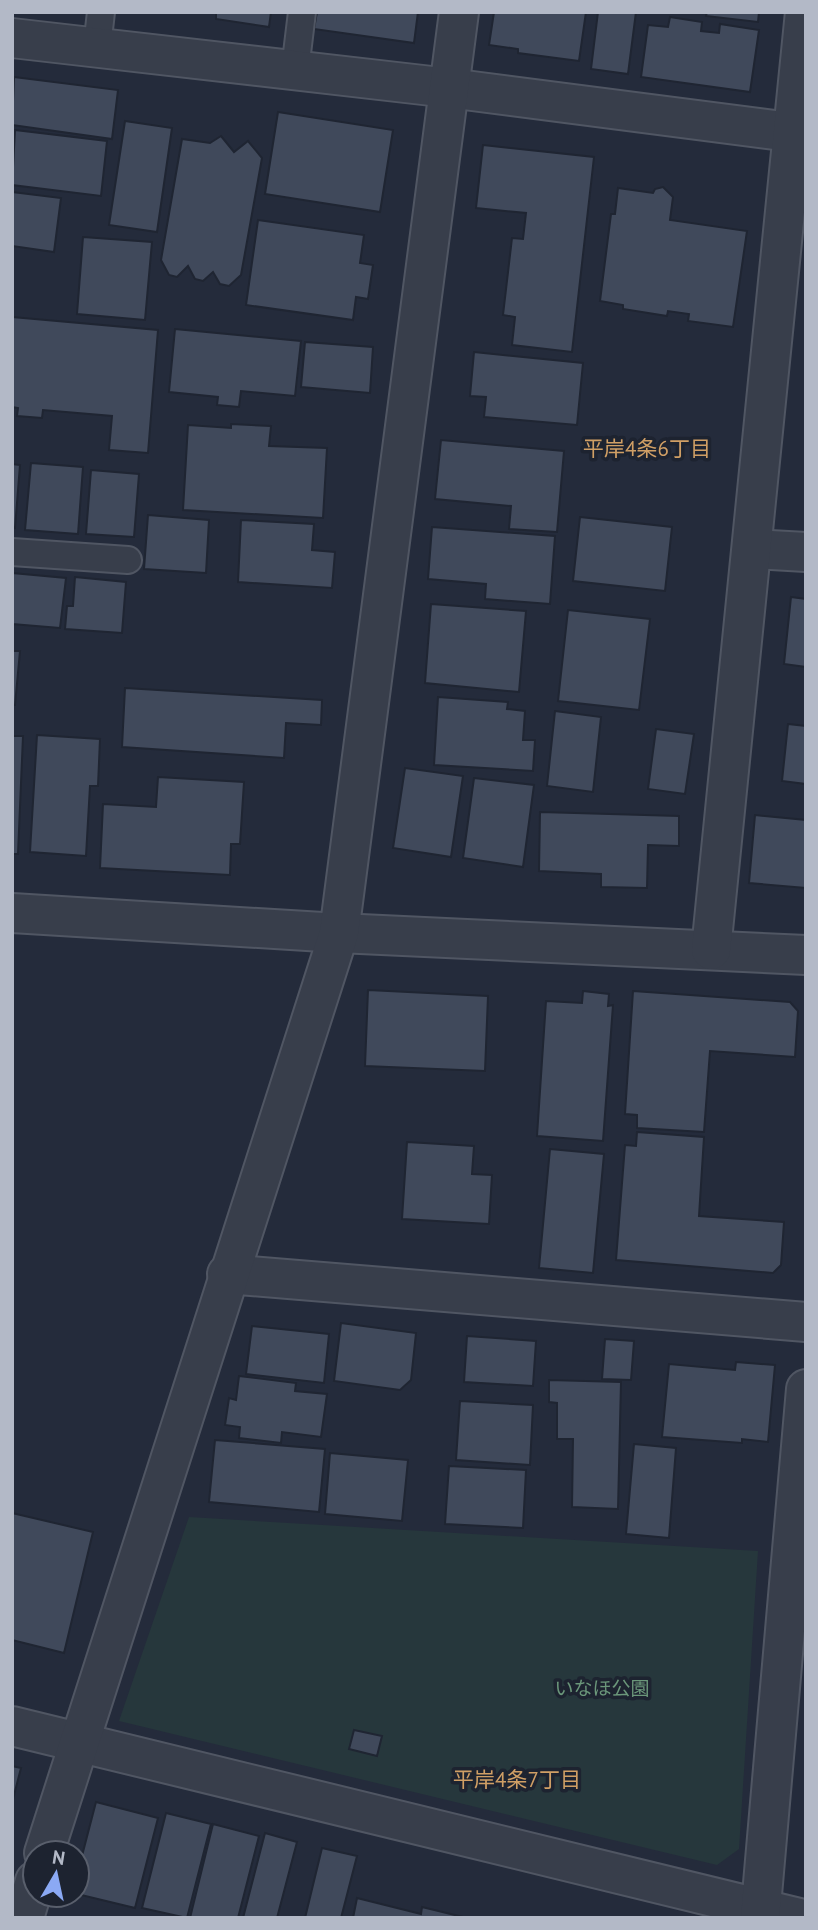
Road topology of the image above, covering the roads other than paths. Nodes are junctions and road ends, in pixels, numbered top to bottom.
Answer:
1 (302, 12) edge
2 (459, 12) edge
3 (805, 12) edge
4 (99, 30) edge
5 (12, 38) edge
6 (295, 70) junction
7 (449, 88) junction
8 (799, 133) edge
9 (752, 549) junction
10 (12, 552) edge
11 (806, 552) edge
12 (128, 560) dead end
13 (12, 913) edge
14 (339, 933) junction
15 (710, 950) junction
16 (806, 955) edge
17 (227, 1274) junction
18 (806, 1322) edge
19 (806, 1389) edge
20 (797, 1586) edge
21 (12, 1726) edge
22 (78, 1743) junction
23 (48, 1839) edge
24 (761, 1913) edge
25 (799, 1918) edge

1 - 6 lane
2 - 7 street
3 - 8 street
4 - 5 street
4 - 6 street
6 - 7 street
7 - 8 street
7 - 14 street
8 - 9 street
9 - 11 street
9 - 15 street
10 - 12 lane
13 - 14 street
14 - 15 street
14 - 17 street
15 - 16 street
17 - 18 street
17 - 22 street
19 - 20 street
20 - 24 street
21 - 22 street
22 - 23 street
22 - 24 street
24 - 25 street

